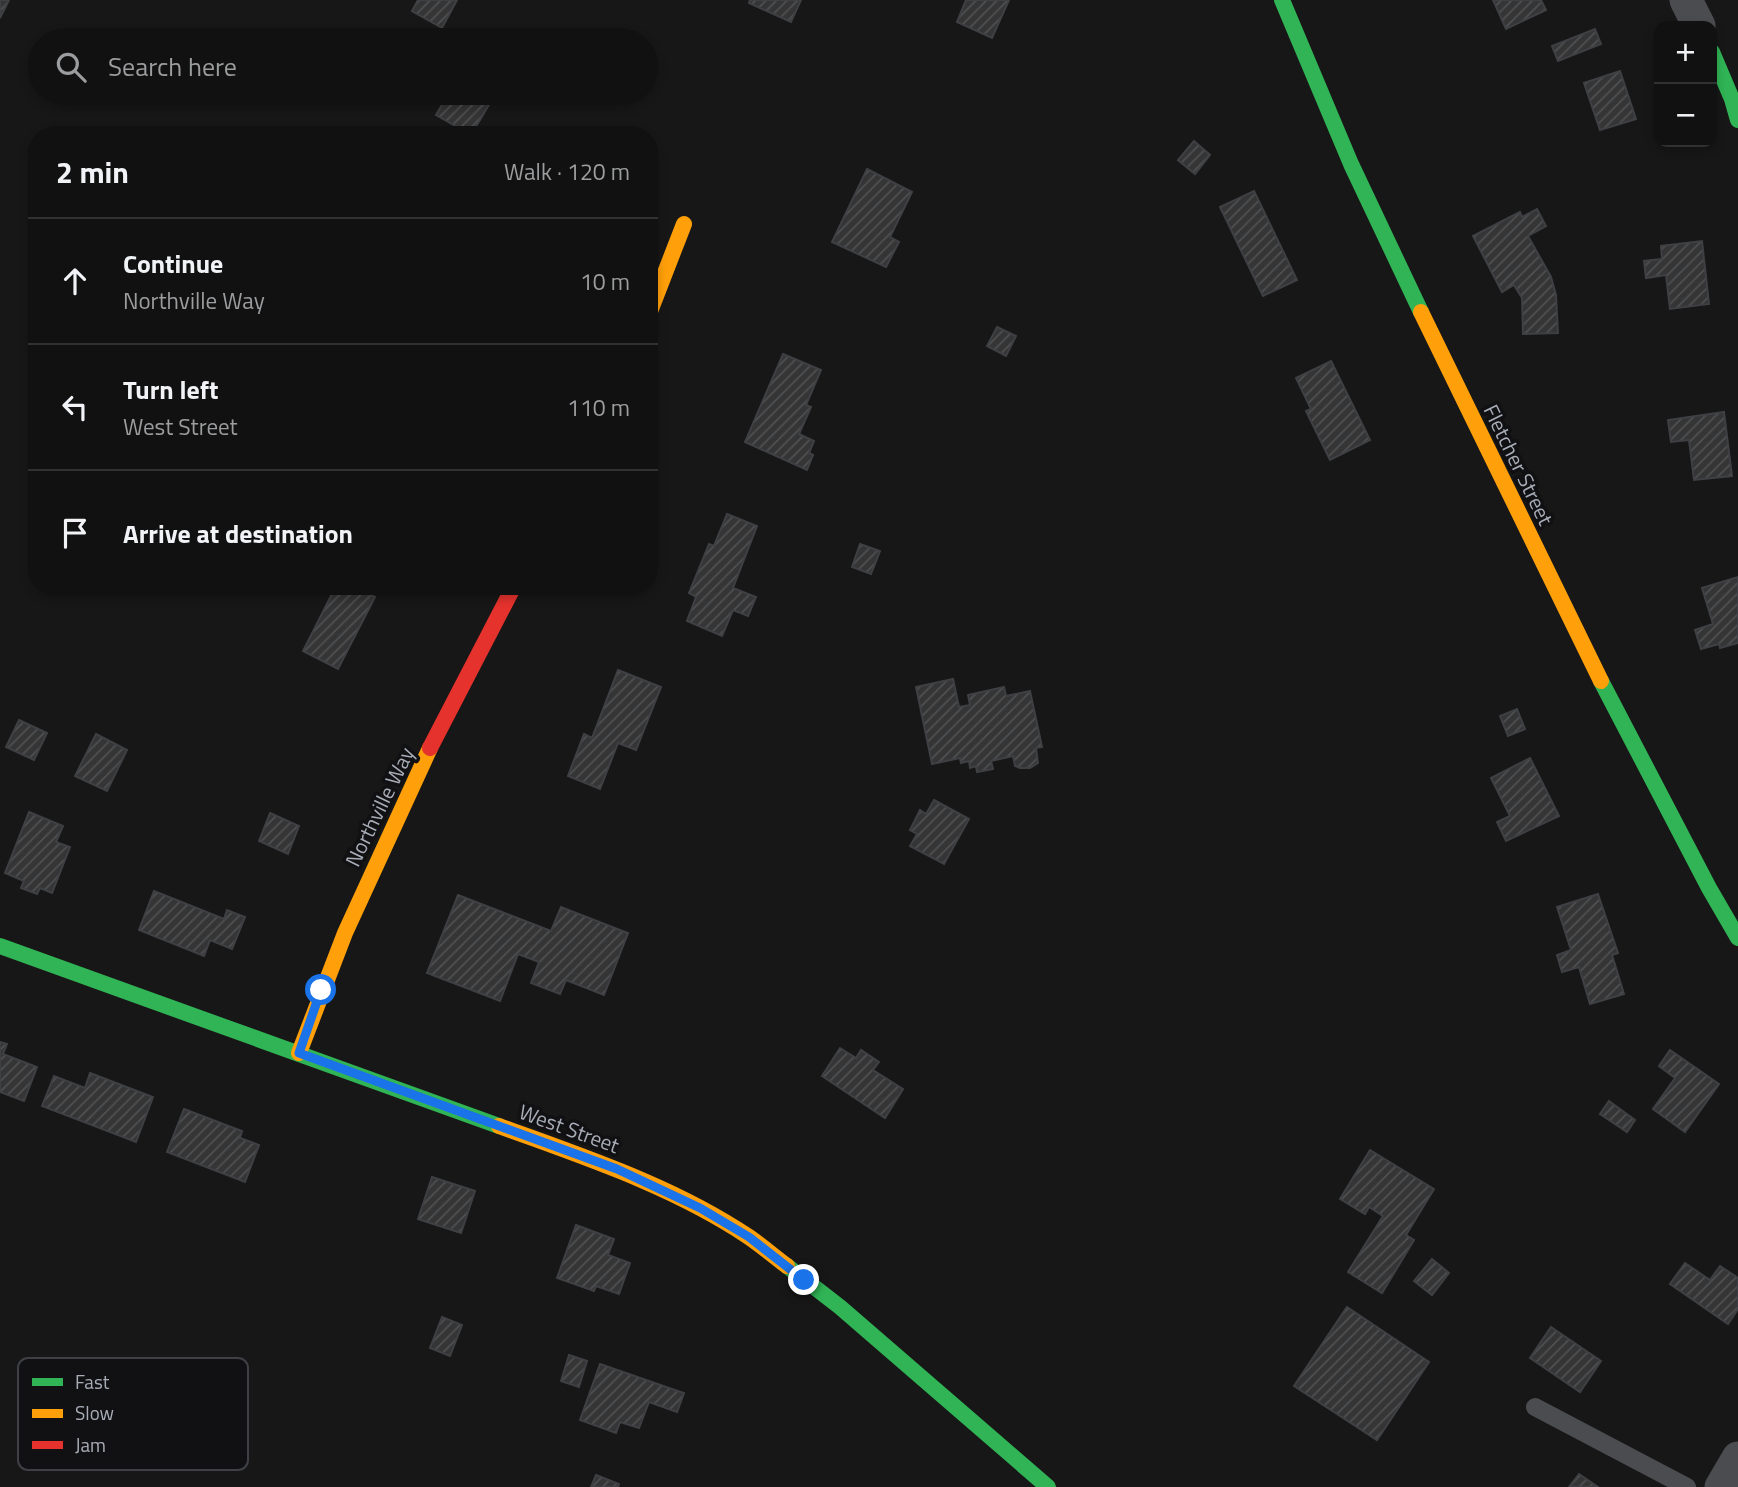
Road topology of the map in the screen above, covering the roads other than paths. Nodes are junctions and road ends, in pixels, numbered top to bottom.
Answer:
1 (1282, 0) edge
2 (1686, 0) edge
3 (1696, 21) edge
4 (1717, 64) edge
5 (1738, 120) edge
6 (684, 224) dead end
7 (658, 291) edge
8 (509, 595) edge
9 (1738, 938) edge
10 (0, 946) edge
11 (299, 1053) junction
12 (1535, 1407) dead end
13 (1738, 1458) edge
14 (1048, 1487) edge
15 (1687, 1487) edge
16 (1721, 1487) edge

1 - 9 street, Fletcher Street
2 - 3 street
4 - 5 street
6 - 7 street
8 - 11 street, Northville Way
10 - 11 street, West Street
11 - 14 street, West Street
12 - 15 lane
13 - 16 street

